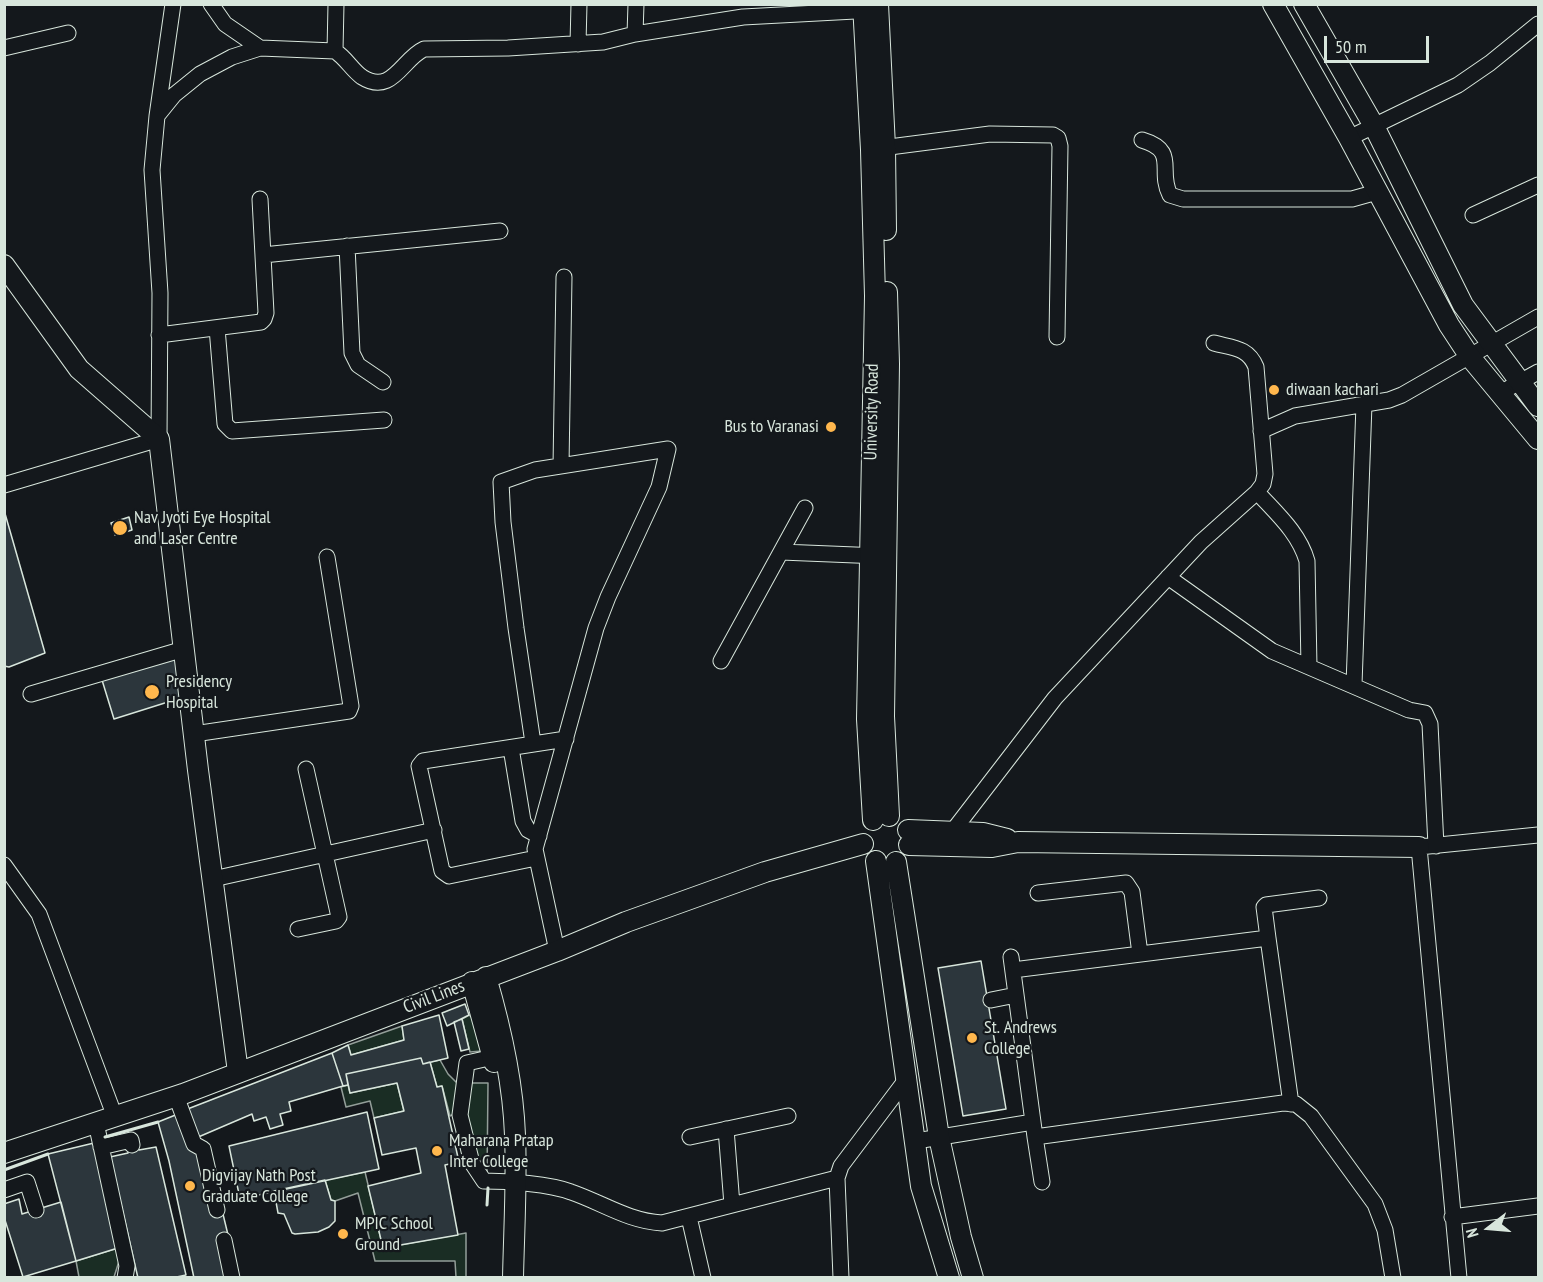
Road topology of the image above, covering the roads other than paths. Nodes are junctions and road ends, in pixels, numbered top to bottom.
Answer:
1 (173, 4) edge
2 (211, 4) edge
3 (336, 4) edge
4 (579, 4) edge
5 (636, 4) edge
6 (1273, 4) edge
7 (1304, 4) edge
8 (870, 7) edge
9 (1539, 24) edge
10 (68, 33) dead end
11 (635, 34) junction
12 (578, 44) junction
13 (4, 48) edge
14 (260, 48) junction
15 (335, 51) junction
16 (157, 116) junction
17 (1374, 126) junction
18 (1348, 138) junction
19 (1142, 140) dead end
20 (878, 148) junction
21 (1537, 190) edge
22 (1377, 192) junction
23 (260, 199) dead end
24 (1473, 215) dead end
25 (500, 231) dead end
26 (346, 246) junction
27 (263, 255) junction
28 (4, 266) edge
29 (564, 277) dead end
30 (1539, 317) edge
31 (217, 327) junction
32 (159, 334) junction
33 (1057, 337) dead end
34 (1214, 343) dead end
35 (1492, 343) junction
36 (1470, 357) junction
37 (1539, 372) edge
38 (383, 382) dead end
39 (1520, 382) junction
40 (1500, 393) junction
41 (1364, 404) junction
42 (1539, 406) edge
43 (384, 420) dead end
44 (1261, 431) junction
45 (159, 439) junction
46 (1539, 439) edge
47 (561, 466) junction
48 (4, 485) edge
49 (1257, 492) junction
50 (805, 508) dead end
51 (781, 552) junction
52 (878, 556) junction
53 (327, 557) dead end
54 (1168, 577) junction
55 (184, 649) junction
56 (721, 662) dead end
57 (1309, 667) junction
58 (1354, 685) junction
59 (31, 694) dead end
60 (194, 734) junction
61 (566, 738) junction
62 (533, 743) junction
63 (511, 748) junction
64 (306, 769) dead end
65 (881, 818) junction
66 (434, 830) junction
67 (952, 832) junction
68 (1539, 835) edge
69 (539, 836) junction
70 (909, 838) junction
71 (1018, 842) junction
72 (863, 844) junction
73 (1427, 847) junction
74 (324, 855) junction
75 (536, 858) junction
76 (886, 861) junction
77 (4, 865) edge
78 (213, 879) junction
79 (1038, 893) dead end
80 (1319, 897) dead end
81 (298, 929) dead end
82 (1268, 938) junction
83 (557, 951) junction
84 (1140, 954) junction
85 (479, 980) junction
86 (1016, 995) junction
87 (991, 1000) dead end
88 (499, 1055) junction
89 (238, 1072) junction
90 (908, 1077) junction
91 (176, 1096) junction
92 (1291, 1104) junction
93 (788, 1116) dead end
94 (115, 1117) junction
95 (96, 1123) junction
96 (726, 1129) junction
97 (1034, 1130) junction
98 (690, 1137) dead end
99 (939, 1137) junction
100 (916, 1141) junction
101 (132, 1145) dead end
102 (101, 1147) junction
103 (4, 1153) edge
104 (837, 1178) junction
105 (509, 1182) junction
106 (1042, 1182) dead end
107 (4, 1190) edge
108 (732, 1205) junction
109 (1539, 1206) edge
110 (36, 1210) dead end
111 (217, 1210) dead end
112 (689, 1217) junction
113 (1452, 1217) junction
114 (224, 1240) dead end
115 (125, 1278) edge
116 (232, 1278) edge
117 (500, 1278) edge
118 (513, 1278) edge
119 (703, 1278) edge
120 (841, 1278) edge
121 (949, 1278) edge
122 (973, 1278) edge
123 (1393, 1278) edge
124 (1459, 1278) edge

1 - 16 street
2 - 14 street
3 - 15 street
4 - 12 street
5 - 11 street
6 - 18 main road
7 - 17 main road
8 - 11 street
8 - 20 main road, University Road
9 - 17 street
10 - 13 street
11 - 12 street
12 - 15 street
14 - 15 street
14 - 16 street
16 - 32 street
17 - 18 street
17 - 35 main road
18 - 22 main road
19 - 22 street
20 - 33 street
20 - 52 main road, University Road
21 - 24 street
22 - 36 main road
23 - 27 street
25 - 26 street
26 - 27 street
26 - 38 street
27 - 31 street
28 - 45 main road
29 - 47 street
30 - 35 street
31 - 32 street
31 - 43 street
32 - 45 street
34 - 44 street
35 - 36 street
35 - 39 main road
36 - 40 main road
36 - 41 street
37 - 39 street
39 - 40 street
39 - 42 main road
40 - 46 main road
41 - 44 street
41 - 58 street
44 - 49 street
45 - 48 street
45 - 55 main road
47 - 61 street
47 - 62 street
49 - 54 street
49 - 57 street
50 - 51 street
51 - 52 street
51 - 56 street
52 - 65 main road, University Road
53 - 60 street
54 - 57 street
54 - 67 street
55 - 59 street
55 - 60 main road
57 - 58 street
58 - 73 street
60 - 78 main road
61 - 62 street
61 - 69 street
62 - 63 street
63 - 66 street
63 - 69 street
64 - 74 street
65 - 70 main road
65 - 72 main road
66 - 74 street
66 - 75 street
67 - 70 main road
67 - 71 main road
68 - 73 street
69 - 75 street
70 - 71 main road
70 - 76 main road
71 - 73 main road
72 - 76 main road
72 - 83 main road, Civil Lines
73 - 113 street
74 - 78 street
74 - 81 street
75 - 83 street
76 - 90 main road
76 - 99 main road
77 - 94 street
78 - 89 main road
79 - 84 street
80 - 82 street
82 - 84 street
82 - 92 street
83 - 85 main road, Civil Lines
84 - 86 street
85 - 88 main road
85 - 89 main road, Civil Lines
86 - 87 street
86 - 97 street
88 - 105 main road
88 - 105 street
89 - 91 main road, Civil Lines
90 - 100 main road
90 - 104 street
91 - 94 main road, Civil Lines
91 - 111 street
92 - 97 street
92 - 123 street
93 - 96 street
94 - 95 main road, Civil Lines
95 - 102 street
95 - 103 main road, Civil Lines
96 - 98 street
96 - 108 street
97 - 99 street
97 - 106 street
99 - 100 street
99 - 122 main road
100 - 121 main road
101 - 102 street
102 - 115 street
104 - 108 street
104 - 120 street
105 - 112 street
105 - 117 main road
105 - 118 main road
107 - 110 street
108 - 112 street
109 - 113 street
112 - 119 street
113 - 124 street
114 - 116 street

